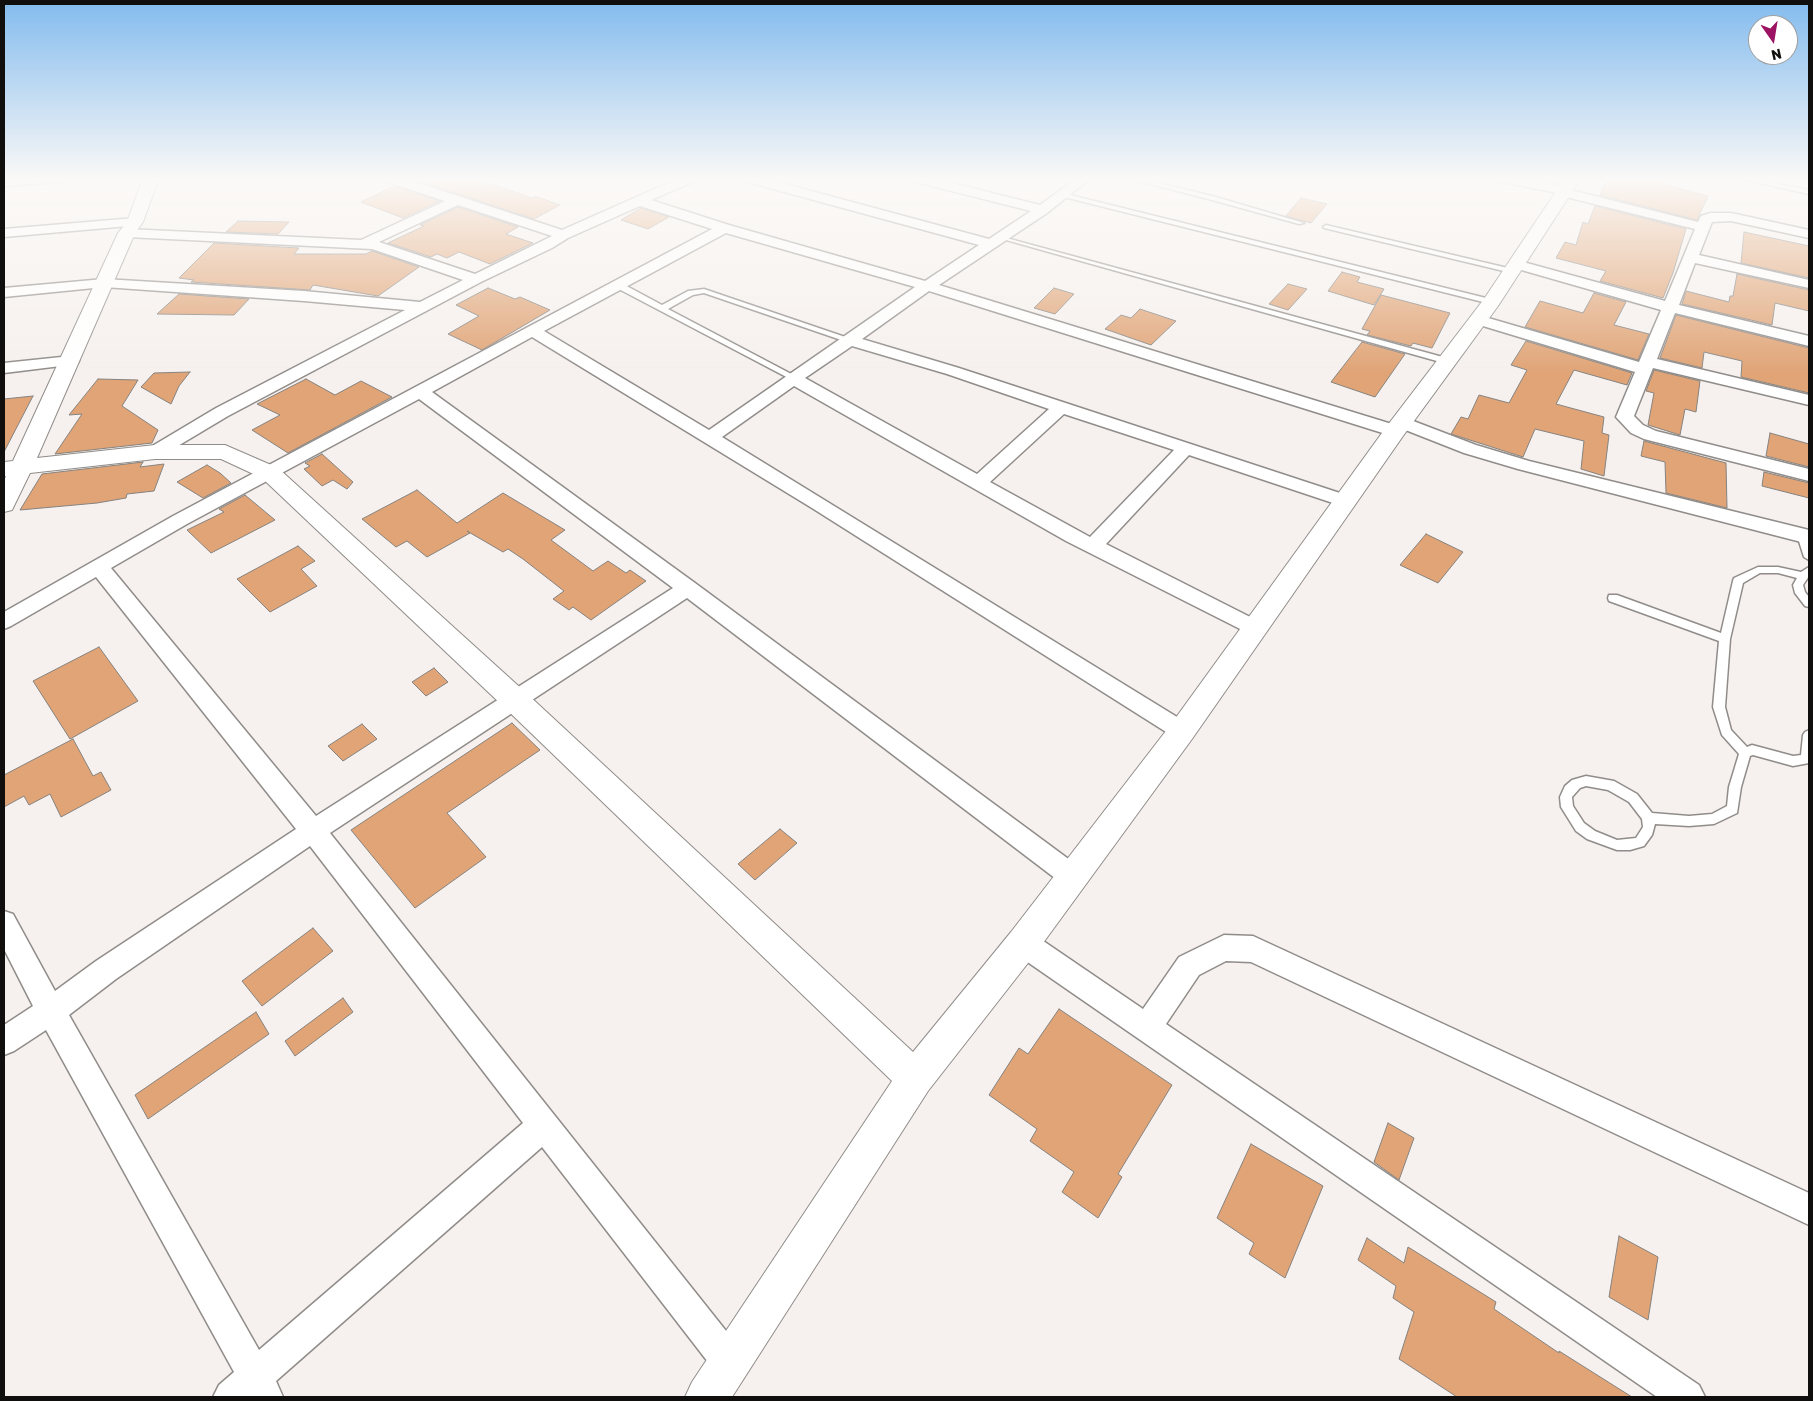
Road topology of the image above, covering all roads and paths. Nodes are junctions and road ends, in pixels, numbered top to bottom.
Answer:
1 (123, 243) edge
2 (355, 243) edge
3 (550, 243) edge
4 (695, 243) edge
5 (778, 243) edge
6 (991, 243) edge
7 (1009, 243) edge
8 (1238, 243) edge
9 (1403, 243) edge
10 (1530, 243) edge
11 (1696, 243) edge
12 (364, 244) joint
13 (1690, 257) junction
14 (1514, 267) junction
15 (476, 279) junction
16 (104, 283) junction
17 (1809, 284) edge
18 (618, 285) junction
19 (927, 286) junction
20 (4, 292) edge
21 (420, 307) junction
22 (1670, 307) junction
23 (663, 308) junction
24 (1484, 311) junction
25 (533, 331) junction
26 (850, 340) junction
27 (1809, 341) edge
28 (71, 361) junction
29 (1447, 361) junction
30 (1645, 366) junction
31 (4, 368) edge
32 (794, 379) junction
33 (420, 391) junction
34 (1809, 400) edge
35 (1061, 407) junction
36 (1398, 427) junction
37 (709, 438) junction
38 (1186, 448) junction
39 (155, 452) junction
40 (13, 468) edge
41 (270, 473) junction
42 (1809, 475) edge
43 (979, 482) junction
44 (1345, 501) junction
45 (4, 505) edge
46 (1806, 536) edge
47 (1093, 546) junction
48 (1809, 557) edge
49 (99, 567) junction
50 (1806, 573) edge
51 (688, 588) junction
52 (1613, 598) dead end
53 (1809, 603) edge
54 (4, 621) edge
55 (1255, 628) junction
56 (1725, 639) junction
57 (514, 699) junction
58 (1182, 731) junction
59 (1809, 735) edge
60 (1745, 753) junction
61 (1648, 818) junction
62 (313, 832) junction
63 (1073, 877) junction
64 (4, 923) edge
65 (1024, 943) junction
66 (51, 1011) junction
67 (1146, 1028) junction
68 (4, 1041) edge
69 (915, 1078) junction
70 (544, 1125) junction
71 (1809, 1209) edge
72 (730, 1363) junction
73 (260, 1387) edge
74 (231, 1397) edge
75 (707, 1397) edge
76 (1687, 1397) edge

1 - 16 street
2 - 12 street
3 - 15 street
4 - 18 street
5 - 19 street
6 - 19 street
7 - 29 lane
8 - 24 lane
9 - 14 lane
10 - 14 street
11 - 13 street
12 - 15 street
13 - 17 street
13 - 22 street
14 - 22 street
14 - 24 street
15 - 21 street
16 - 20 street
16 - 21 street
16 - 28 street
18 - 23 lane
18 - 25 street
19 - 26 street
19 - 36 street
21 - 39 street
22 - 27 street
22 - 30 street
23 - 26 lane
23 - 32 lane
24 - 29 street
24 - 30 street
25 - 33 street
25 - 37 street
26 - 32 street
26 - 35 street
28 - 31 street
28 - 40 street
29 - 36 street
30 - 34 street
30 - 42 street
32 - 37 street
32 - 43 street
33 - 41 street
33 - 51 street
35 - 38 street
35 - 43 street
36 - 44 street
36 - 46 street
37 - 58 street
38 - 44 street
38 - 47 street
39 - 40 street
39 - 41 street
40 - 45 street
41 - 49 street
41 - 57 street
43 - 47 street
44 - 55 street
46 - 48 lane
47 - 55 street
49 - 54 street
49 - 62 street
50 - 53 lane
50 - 56 lane
51 - 57 street
51 - 63 street
52 - 56 lane
55 - 58 street
56 - 60 lane
57 - 62 street
57 - 69 street
58 - 63 street
59 - 60 lane
60 - 61 lane
61 - 61 lane
62 - 66 street
62 - 70 street
63 - 65 street
64 - 66 street
65 - 67 street
65 - 69 street
66 - 68 street
66 - 73 street
67 - 71 street
67 - 76 street
69 - 72 street
70 - 72 street
70 - 73 street
72 - 75 street
73 - 74 street

